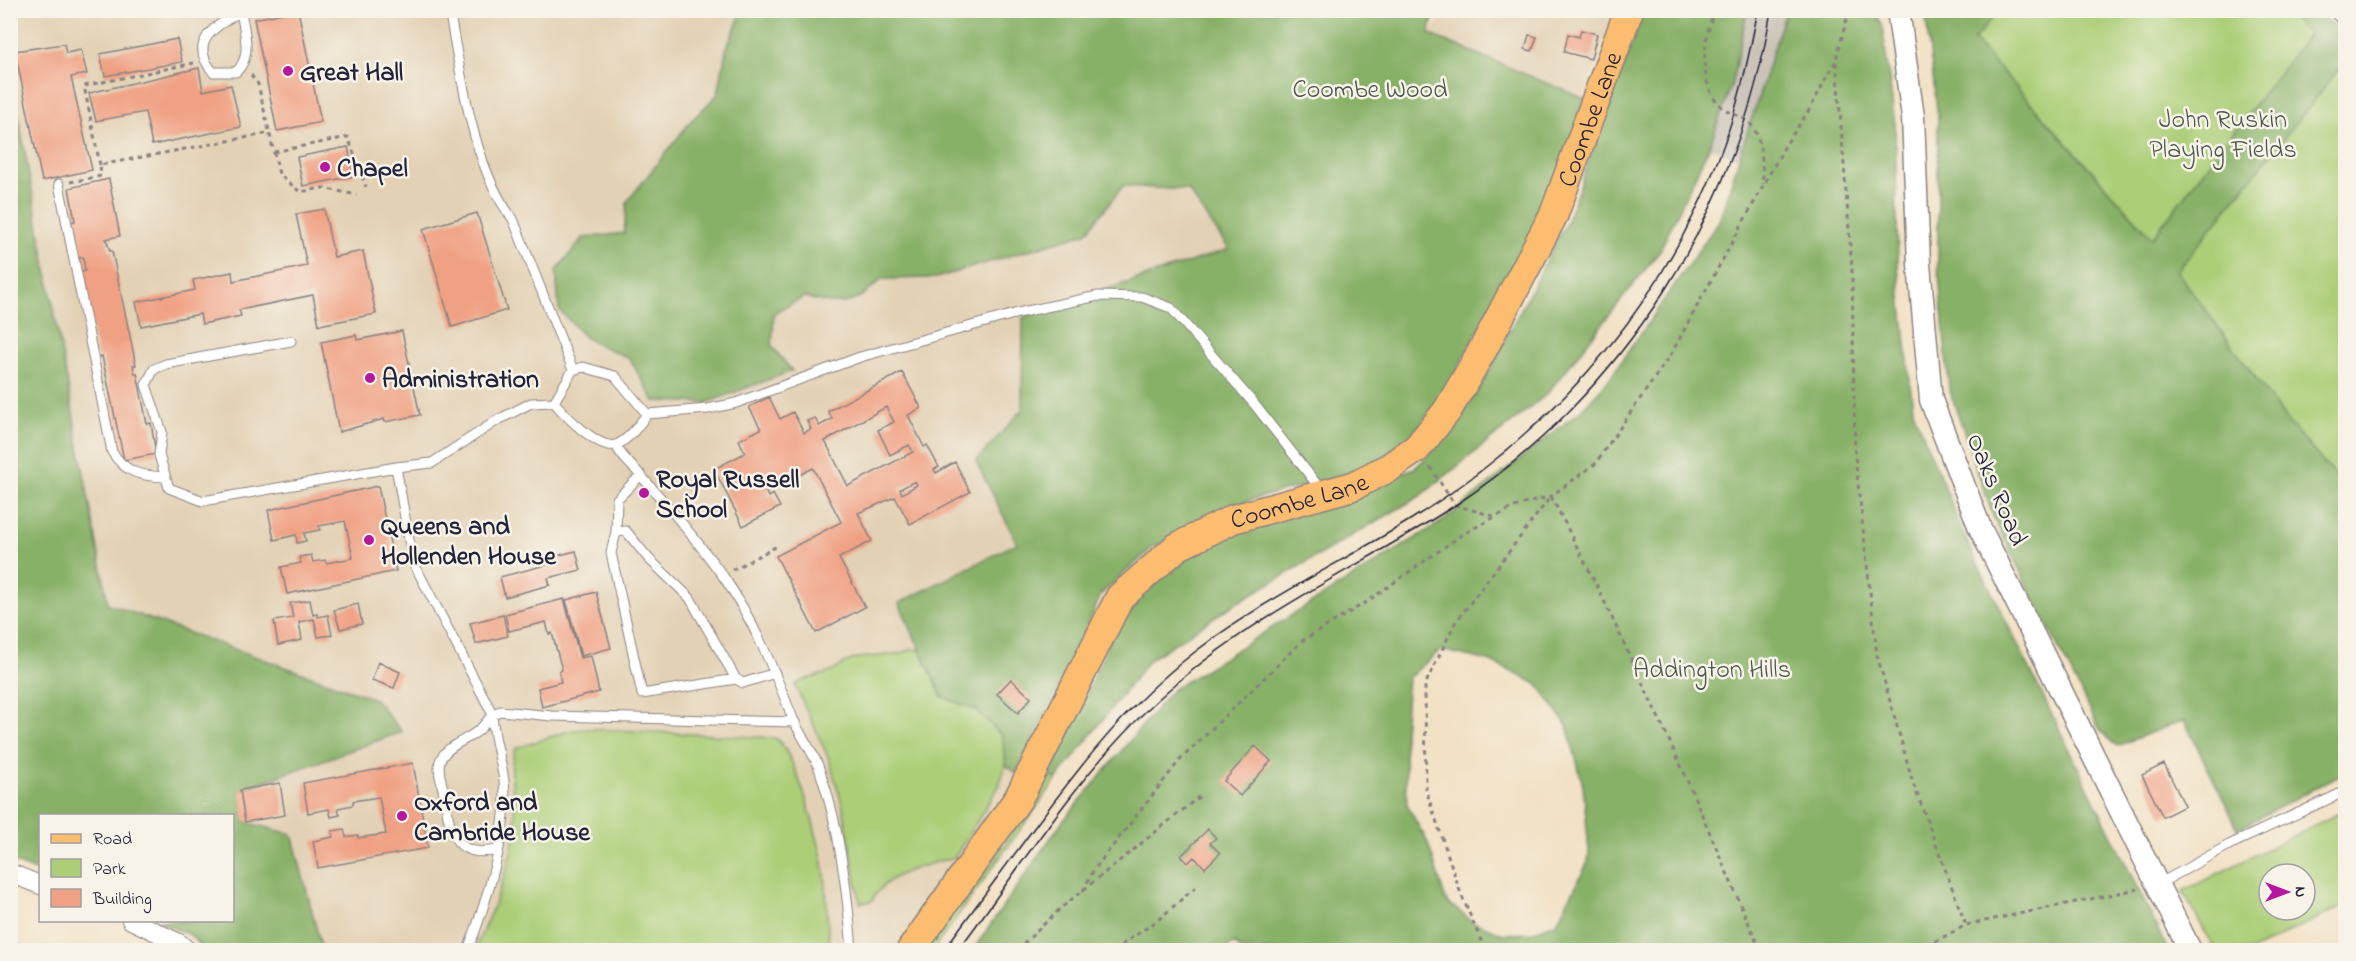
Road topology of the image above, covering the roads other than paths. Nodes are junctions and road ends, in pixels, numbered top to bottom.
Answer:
1 (449, 10) edge
2 (1629, 10) edge
3 (1898, 10) edge
4 (2338, 10) edge
5 (242, 11) edge
6 (2346, 18) edge
7 (59, 184) road end
8 (291, 342) dead end
9 (573, 369) junction
10 (554, 402) junction
11 (647, 414) junction
12 (616, 446) junction
13 (396, 467) junction
14 (641, 475) junction
15 (165, 477) junction
16 (1326, 495) junction
17 (616, 532) junction
18 (775, 673) junction
19 (736, 680) junction
20 (492, 713) junction
21 (795, 722) junction
22 (2346, 791) edge
23 (497, 850) junction
24 (10, 873) edge
25 (39, 885) edge
26 (2157, 885) junction
27 (133, 922) edge
28 (187, 951) edge
29 (468, 951) edge
30 (852, 951) edge
31 (911, 951) edge
32 (2190, 951) edge

1 - 9 lane
2 - 16 main road, Coombe Lane
3 - 26 street, Oaks Road
4 - 6 street
5 - 5 lane
7 - 15 lane
8 - 15 lane
9 - 10 lane
9 - 11 lane
10 - 12 lane
10 - 13 lane
11 - 12 lane
11 - 16 lane
12 - 14 lane
13 - 15 lane
13 - 20 lane
14 - 17 lane
14 - 18 lane
16 - 31 main road, Coombe Lane
17 - 19 lane
17 - 19 lane
18 - 19 lane
18 - 21 lane
20 - 21 lane
20 - 23 lane
20 - 23 lane
21 - 30 lane
22 - 26 lane
23 - 29 lane
24 - 25 street
26 - 32 street, Oaks Road
27 - 28 street

